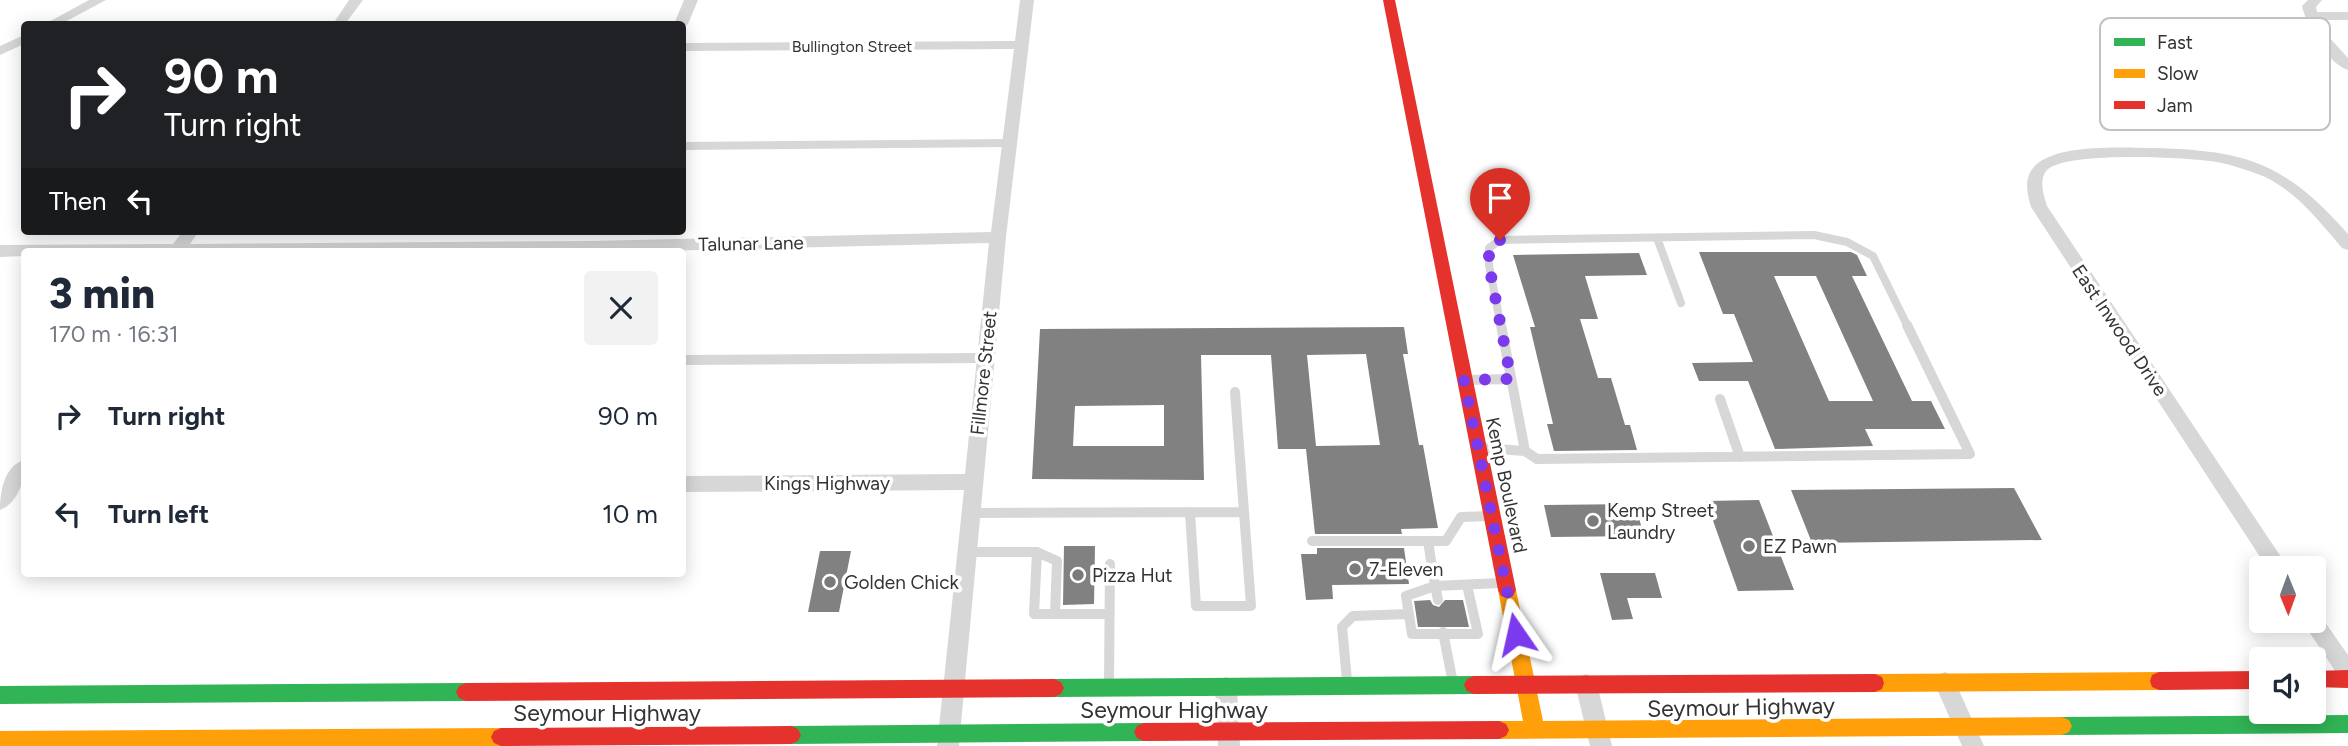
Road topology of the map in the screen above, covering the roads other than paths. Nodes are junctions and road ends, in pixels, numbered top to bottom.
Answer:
1 (99, 0) edge
2 (356, 0) edge
3 (691, 0) edge
4 (1027, 0) edge
5 (1389, 0) edge
6 (2315, 0) edge
7 (2310, 16) joint
8 (2348, 16) edge
9 (58, 21) edge
10 (340, 21) edge
11 (682, 21) edge
12 (21, 40) edge
13 (1021, 45) junction
14 (2330, 45) edge
15 (686, 47) edge
16 (0, 51) edge
17 (2348, 66) edge
18 (1010, 143) junction
19 (686, 146) edge
20 (998, 237) junction
21 (1657, 237) junction
22 (592, 243) edge
23 (2348, 244) edge
24 (333, 248) edge
25 (0, 251) edge
26 (21, 251) edge
27 (1681, 303) dead end
28 (985, 358) junction
29 (686, 360) edge
30 (1511, 379) junction
31 (1464, 380) junction
32 (1235, 392) dead end
33 (1720, 399) dead end
34 (1478, 448) junction
35 (1525, 451) junction
36 (1740, 457) junction
37 (21, 472) edge
38 (972, 482) junction
39 (686, 484) edge
40 (8, 492) edge
41 (1190, 512) junction
42 (1244, 512) junction
43 (969, 513) junction
44 (1492, 516) junction
45 (1312, 541) dead end
46 (1428, 541) junction
47 (966, 552) junction
48 (1037, 552) junction
49 (2270, 556) edge
50 (1110, 564) dead end
51 (1505, 583) junction
52 (1435, 586) junction
53 (1467, 586) junction
54 (1438, 600) dead end
55 (1055, 614) junction
56 (1109, 614) junction
57 (1408, 614) junction
58 (1444, 633) junction
59 (2322, 634) edge
60 (2348, 673) edge
61 (2326, 679) edge
62 (2348, 679) edge
63 (2249, 680) edge
64 (1945, 682) junction
65 (1453, 684) junction
66 (1526, 684) junction
67 (1586, 684) junction
68 (1348, 686) junction
69 (1226, 687) junction
70 (1108, 688) junction
71 (952, 689) junction
72 (0, 695) edge
73 (2348, 724) edge
74 (1535, 730) junction
75 (1969, 736) edge
76 (1599, 738) edge
77 (1413, 739) edge
78 (0, 740) edge
79 (948, 740) edge
80 (1229, 740) edge

1 - 9 street
2 - 10 street
3 - 11 street
4 - 13 street, Fillmore Street
5 - 31 main road, Kemp Boulevard
6 - 7 street
7 - 8 street
12 - 16 street
13 - 15 street, Bullington Street
13 - 18 street, Fillmore Street
14 - 17 street
18 - 19 lane
18 - 20 street, Fillmore Street
20 - 22 street, Talunar Lane
20 - 28 street, Fillmore Street
21 - 27 lane
21 - 30 lane
21 - 36 lane
22 - 24 street, Talunar Lane
23 - 49 street, East Inwood Drive
25 - 26 street, Talunar Lane
28 - 29 lane
28 - 38 street, Fillmore Street
30 - 31 lane
30 - 35 lane
31 - 34 main road, Kemp Boulevard
32 - 42 lane
33 - 36 lane
34 - 35 lane
34 - 44 main road, Kemp Boulevard
35 - 36 lane
37 - 40 street
38 - 39 street, Kings Highway
38 - 43 street, Fillmore Street
41 - 42 lane
41 - 42 lane
41 - 43 lane
43 - 47 street, Fillmore Street
44 - 46 lane
44 - 51 main road, Kemp Boulevard
45 - 46 lane
46 - 52 lane
47 - 48 lane
47 - 71 street, Fillmore Street
48 - 55 lane
48 - 55 lane
50 - 56 lane
51 - 53 lane
51 - 66 main road, Kemp Boulevard
52 - 53 lane
52 - 54 lane
52 - 57 lane
53 - 58 lane
55 - 56 lane
56 - 70 lane
57 - 58 lane
57 - 68 lane
58 - 65 lane
59 - 60 street
61 - 62 main road
63 - 64 main road, Seymour Highway
64 - 67 main road, Seymour Highway
64 - 75 street
65 - 66 main road, Seymour Highway
65 - 68 main road, Seymour Highway
66 - 67 main road, Seymour Highway
66 - 74 main road, Kemp Boulevard
67 - 76 street
68 - 69 main road, Seymour Highway
69 - 70 main road, Seymour Highway
69 - 80 street
70 - 71 main road, Seymour Highway
71 - 72 main road, Seymour Highway
71 - 79 street, Fillmore Street
73 - 75 main road, Seymour Highway
74 - 76 main road, Seymour Highway
74 - 77 main road, Seymour Highway
75 - 76 main road, Seymour Highway
77 - 80 main road, Seymour Highway
78 - 79 main road, Seymour Highway
79 - 80 main road, Seymour Highway

